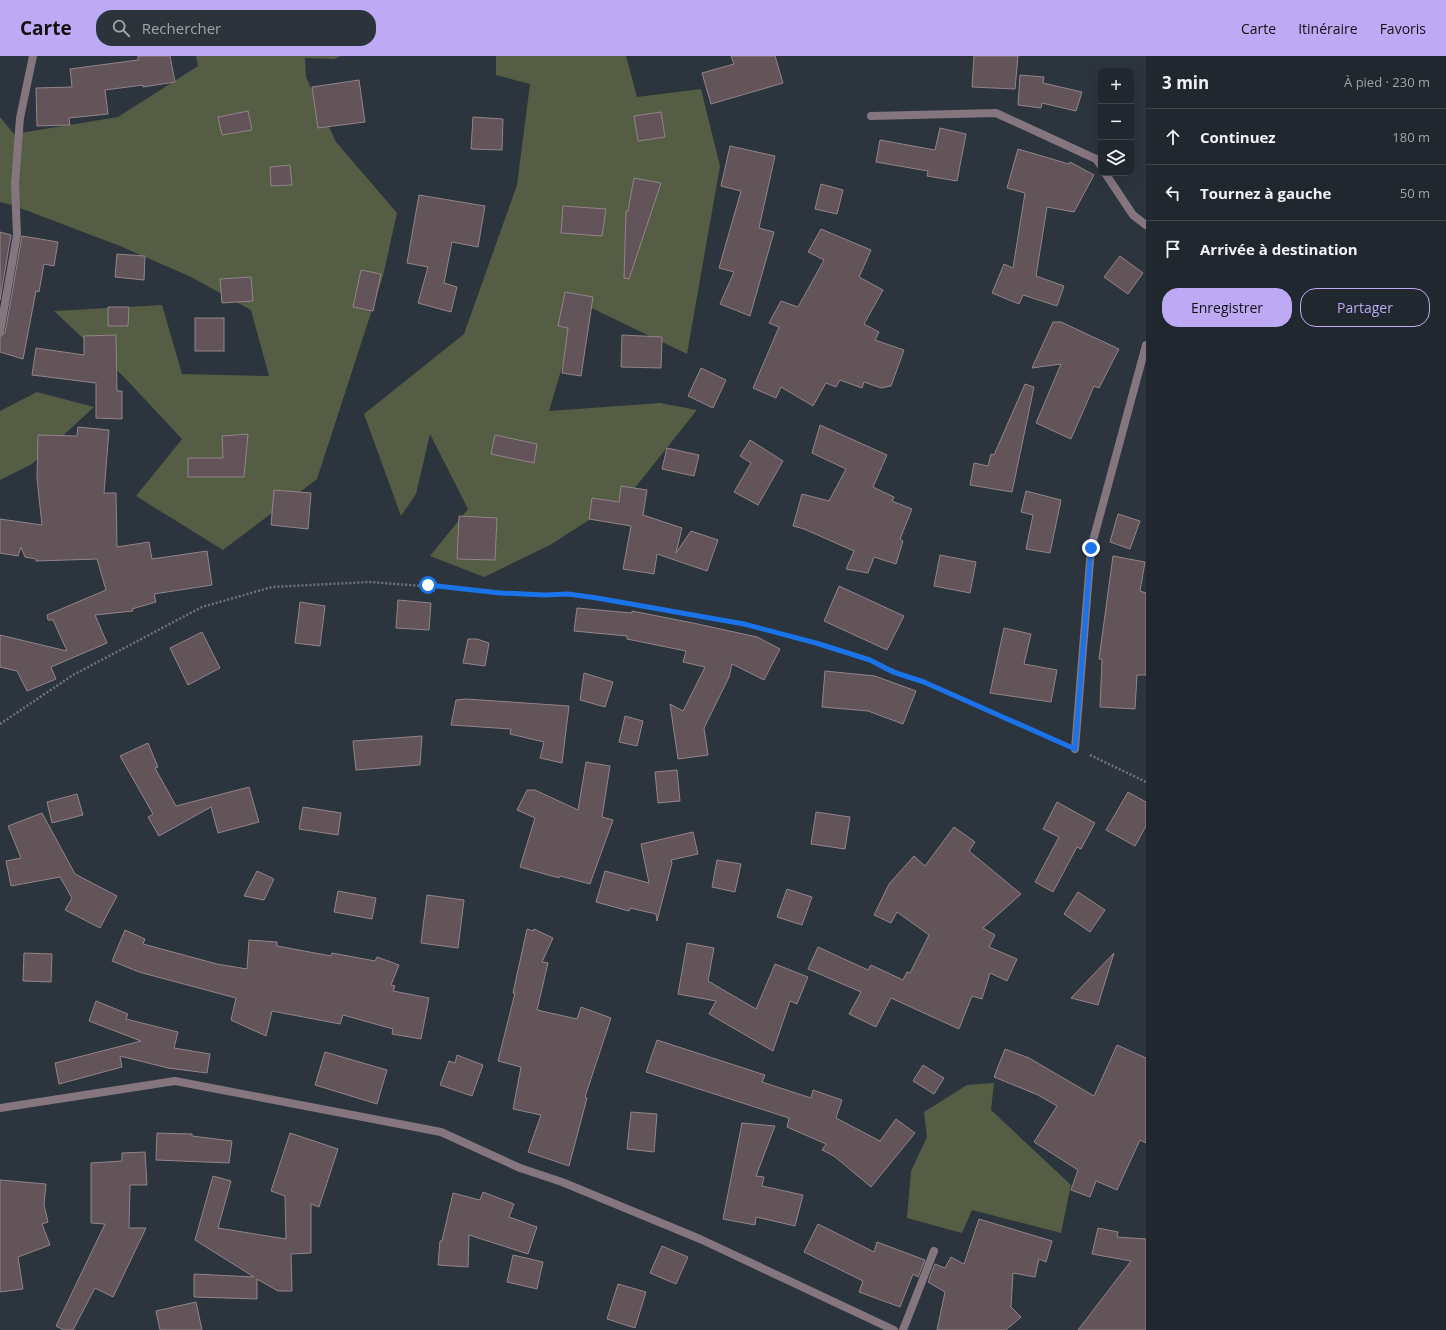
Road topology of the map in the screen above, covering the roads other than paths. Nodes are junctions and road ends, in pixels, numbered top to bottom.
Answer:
1 (33, 56) edge
2 (871, 116) dead end
3 (1098, 162) edge
4 (1108, 176) edge
5 (1146, 225) edge
6 (0, 332) edge
7 (1146, 345) edge
8 (1075, 749) road end
9 (0, 1108) edge
10 (934, 1251) dead end
11 (894, 1330) edge
12 (903, 1330) edge

1 - 6 street
2 - 3 street
4 - 5 street
7 - 8 street
9 - 11 street
10 - 12 street

